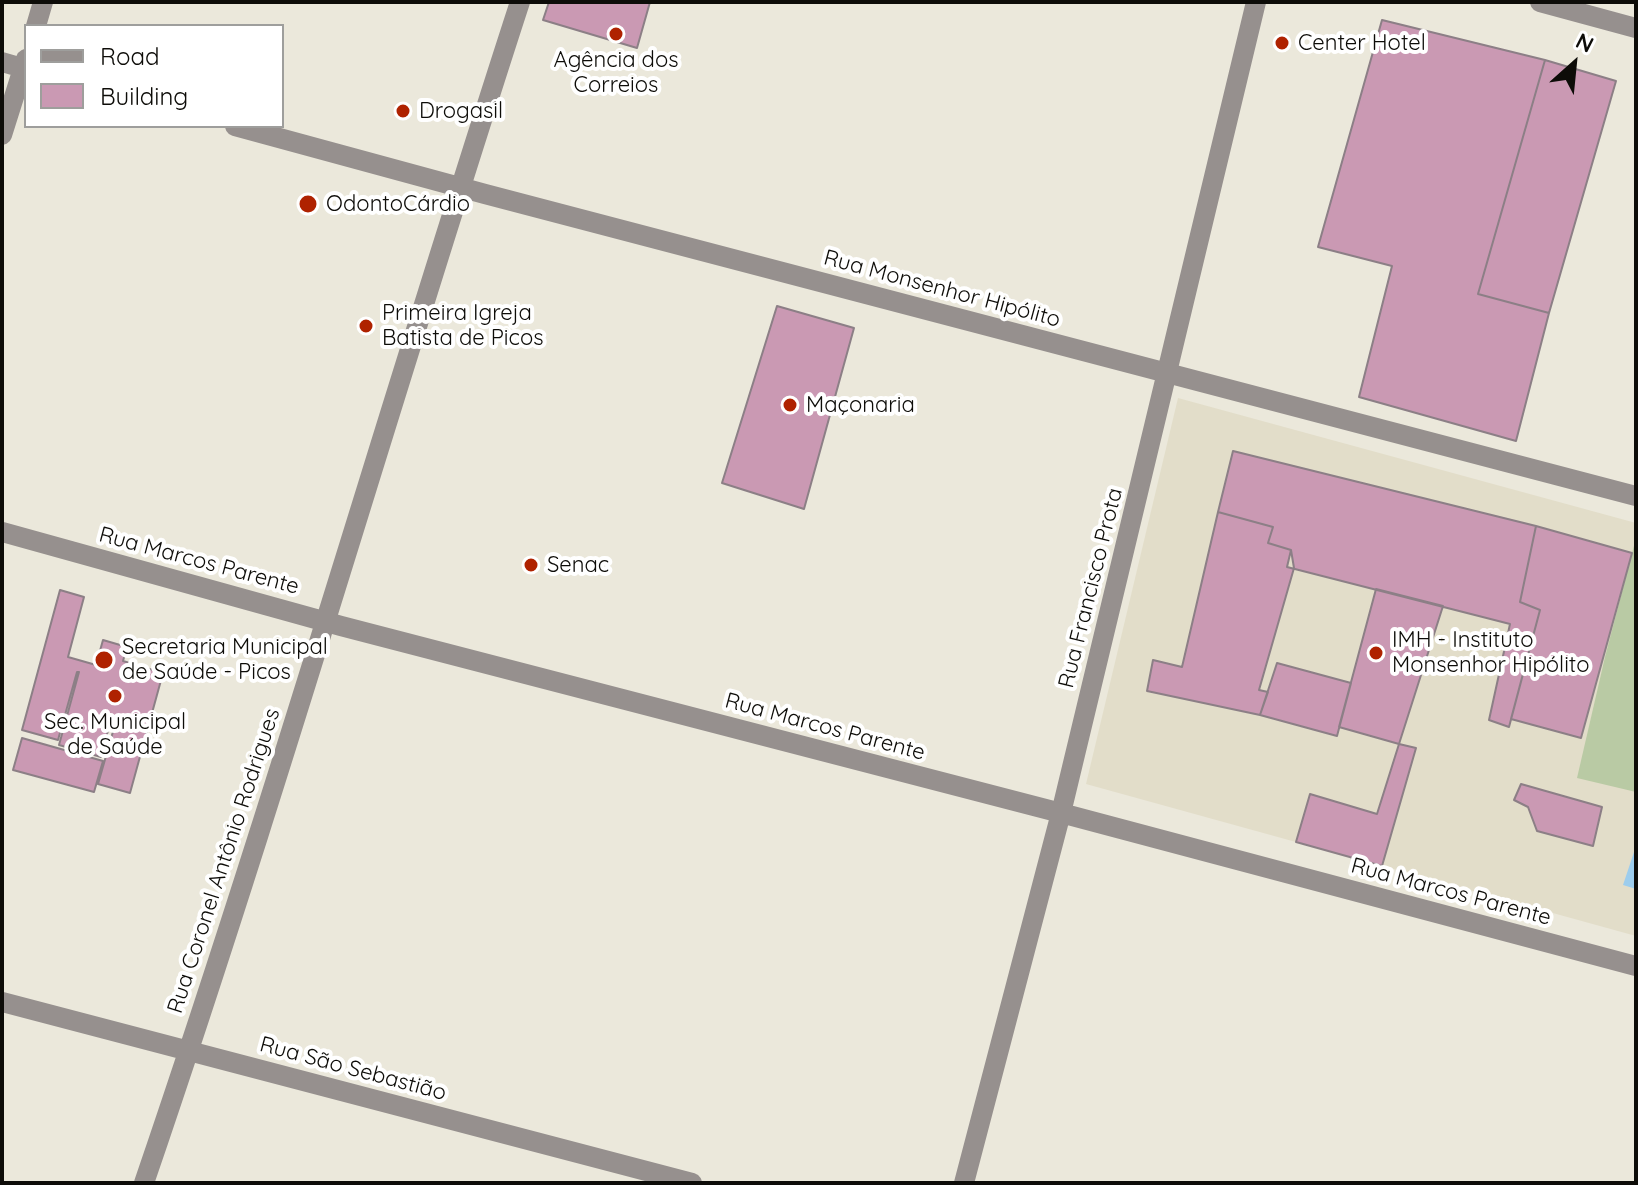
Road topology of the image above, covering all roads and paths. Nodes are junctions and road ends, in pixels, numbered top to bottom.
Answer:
1 (43, 2) edge
2 (520, 2) edge
3 (1256, 2) edge
4 (1540, 2) edge
5 (37, 24) edge
6 (1636, 28) edge
7 (2, 62) edge
8 (24, 65) edge
9 (24, 68) edge
10 (242, 128) edge
11 (2, 135) edge
12 (459, 187) junction
13 (1167, 373) junction
14 (1636, 496) edge
15 (2, 532) edge
16 (326, 620) junction
17 (1061, 813) junction
18 (1636, 966) edge
19 (2, 1002) edge
20 (189, 1051) junction
21 (144, 1183) edge
22 (692, 1183) edge
23 (964, 1183) edge

1 - 5 street
2 - 12 street, Rua Coronel Antônio Rodrigues
3 - 13 street, Rua Francisco Prota
4 - 6 street
7 - 8 street
9 - 11 street
10 - 12 street, Rua Monsenhor Hipólito
12 - 13 street, Rua Monsenhor Hipólito
12 - 16 street, Rua Coronel Antônio Rodrigues
13 - 14 street, Rua Monsenhor Hipólito
13 - 17 street, Rua Francisco Prota
15 - 16 street, Rua Marcos Parente
16 - 17 street, Rua Marcos Parente
16 - 20 street, Rua Coronel Antônio Rodrigues
17 - 18 street, Rua Marcos Parente
17 - 23 street, Rua Francisco Prota
19 - 20 street, Rua São Sebastião
20 - 21 street, Rua Coronel Antônio Rodrigues
20 - 22 street, Rua São Sebastião

